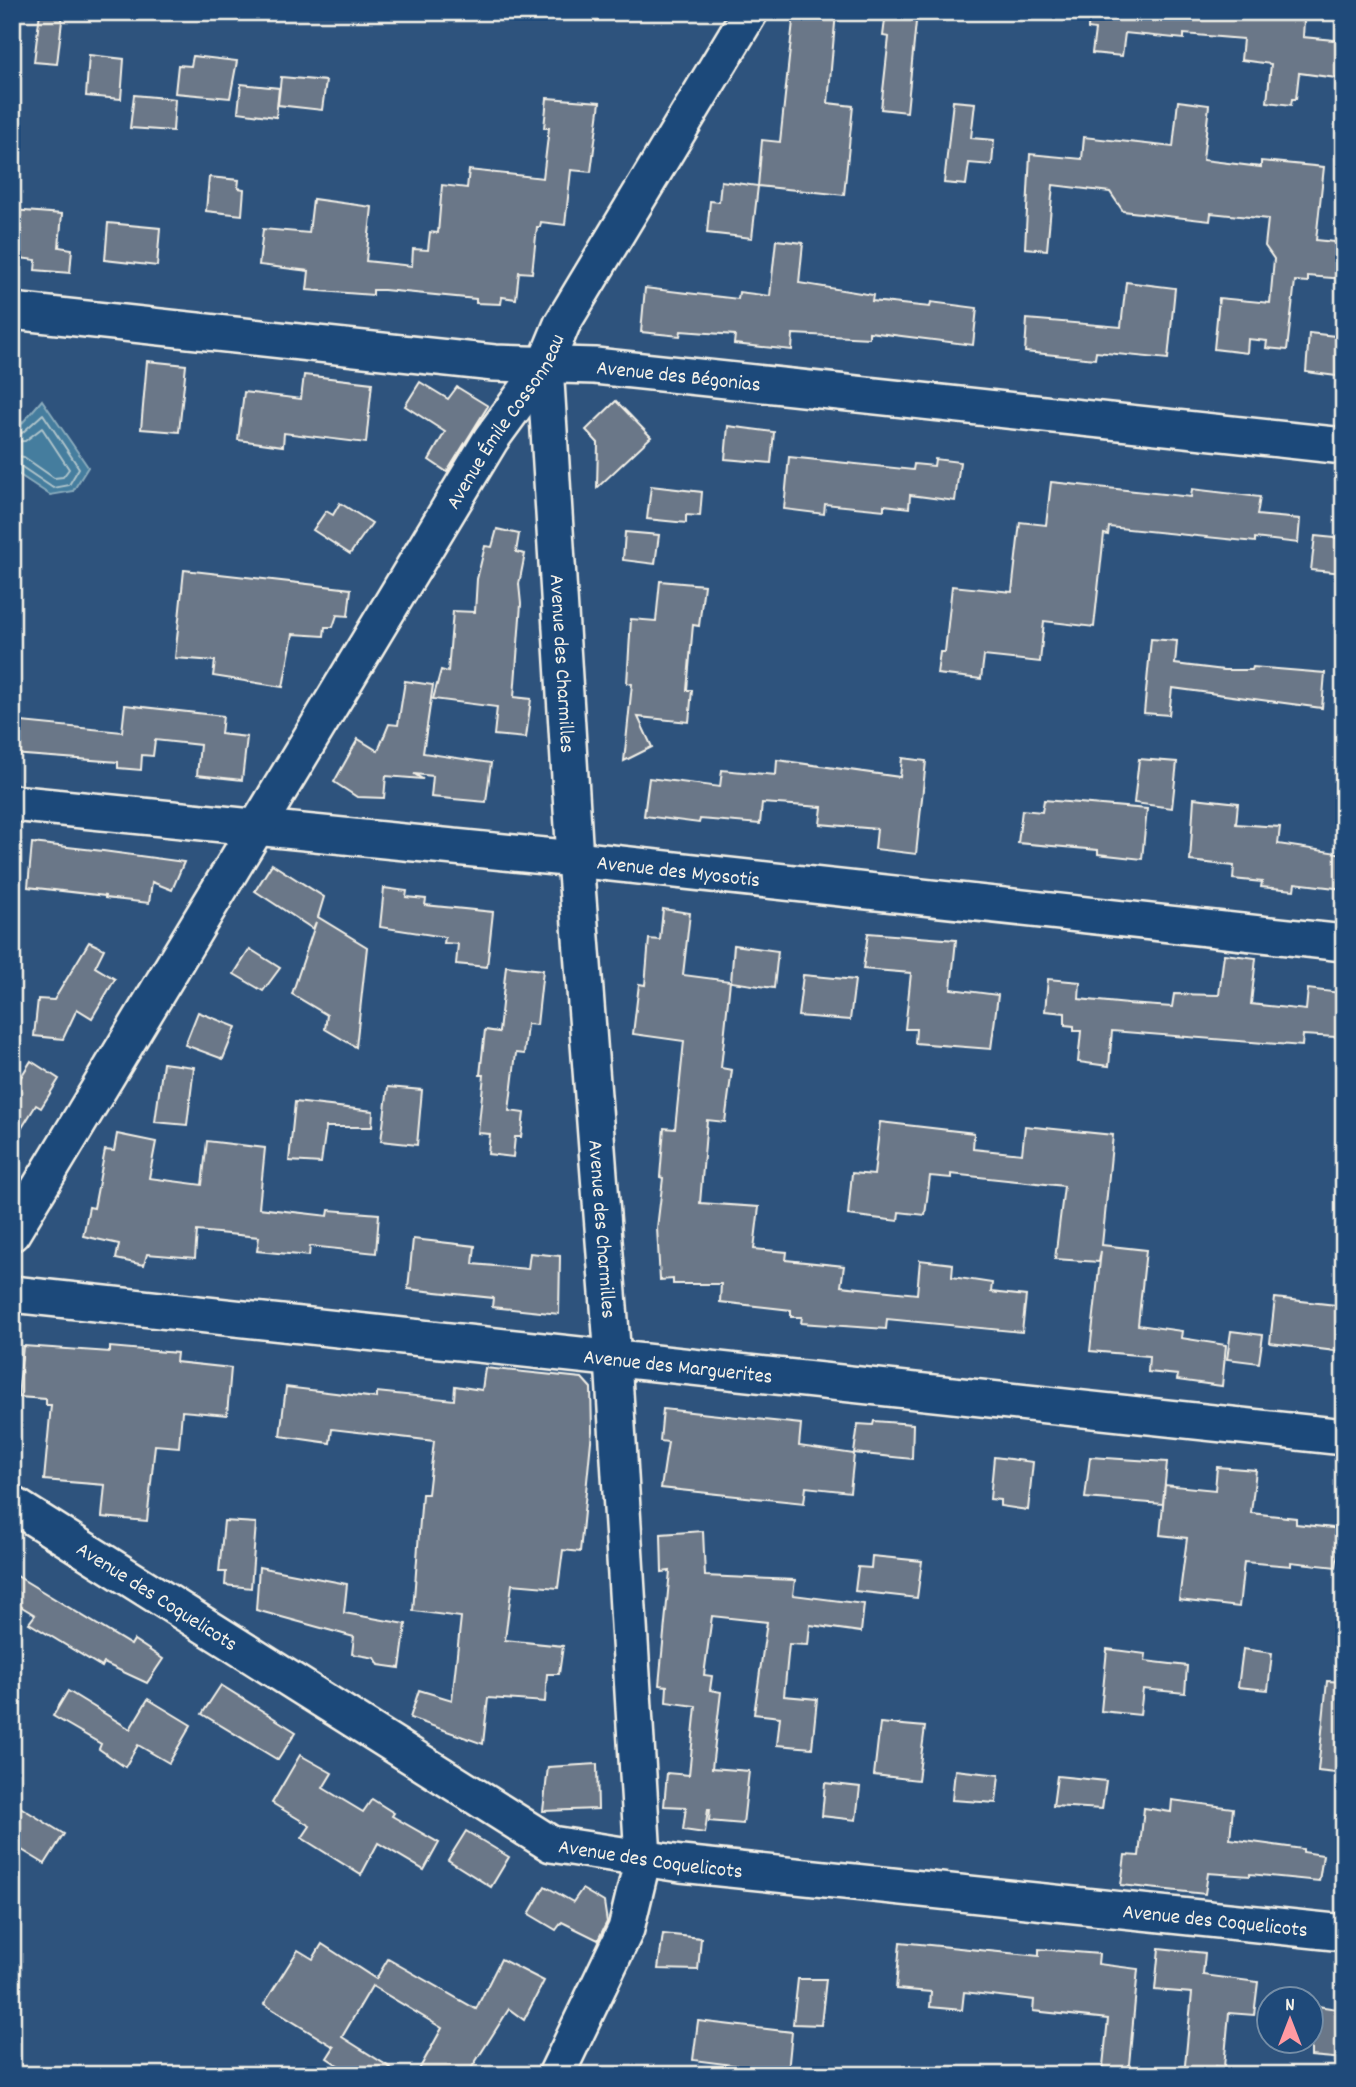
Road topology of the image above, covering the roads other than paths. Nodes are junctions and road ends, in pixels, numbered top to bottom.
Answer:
1 (750, 12) edge
2 (12, 311) edge
3 (545, 365) junction
4 (1344, 446) edge
5 (27, 804) edge
6 (259, 829) junction
7 (575, 859) junction
8 (1344, 943) edge
9 (12, 1233) edge
10 (12, 1294) edge
11 (613, 1359) junction
12 (1344, 1437) edge
13 (12, 1504) edge
14 (643, 1858) junction
15 (1344, 1933) edge
16 (556, 2075) edge

1 - 3 street, Avenue Émile Cossonneau
2 - 3 street, Avenue des Bégonias
3 - 4 street, Avenue des Bégonias
3 - 6 street, Avenue Émile Cossonneau
3 - 7 street, Avenue des Charmilles
5 - 6 street, Avenue des Myosotis
6 - 7 street, Avenue des Myosotis
6 - 9 street, Avenue Émile Cossonneau
7 - 8 street, Avenue des Myosotis
7 - 11 street, Avenue des Charmilles
10 - 11 street, Avenue des Marguerites
11 - 12 street, Avenue des Marguerites
11 - 14 street, Avenue des Charmilles
13 - 14 street, Avenue des Coquelicots
14 - 15 street, Avenue des Coquelicots
14 - 16 street, Avenue des Charmilles

